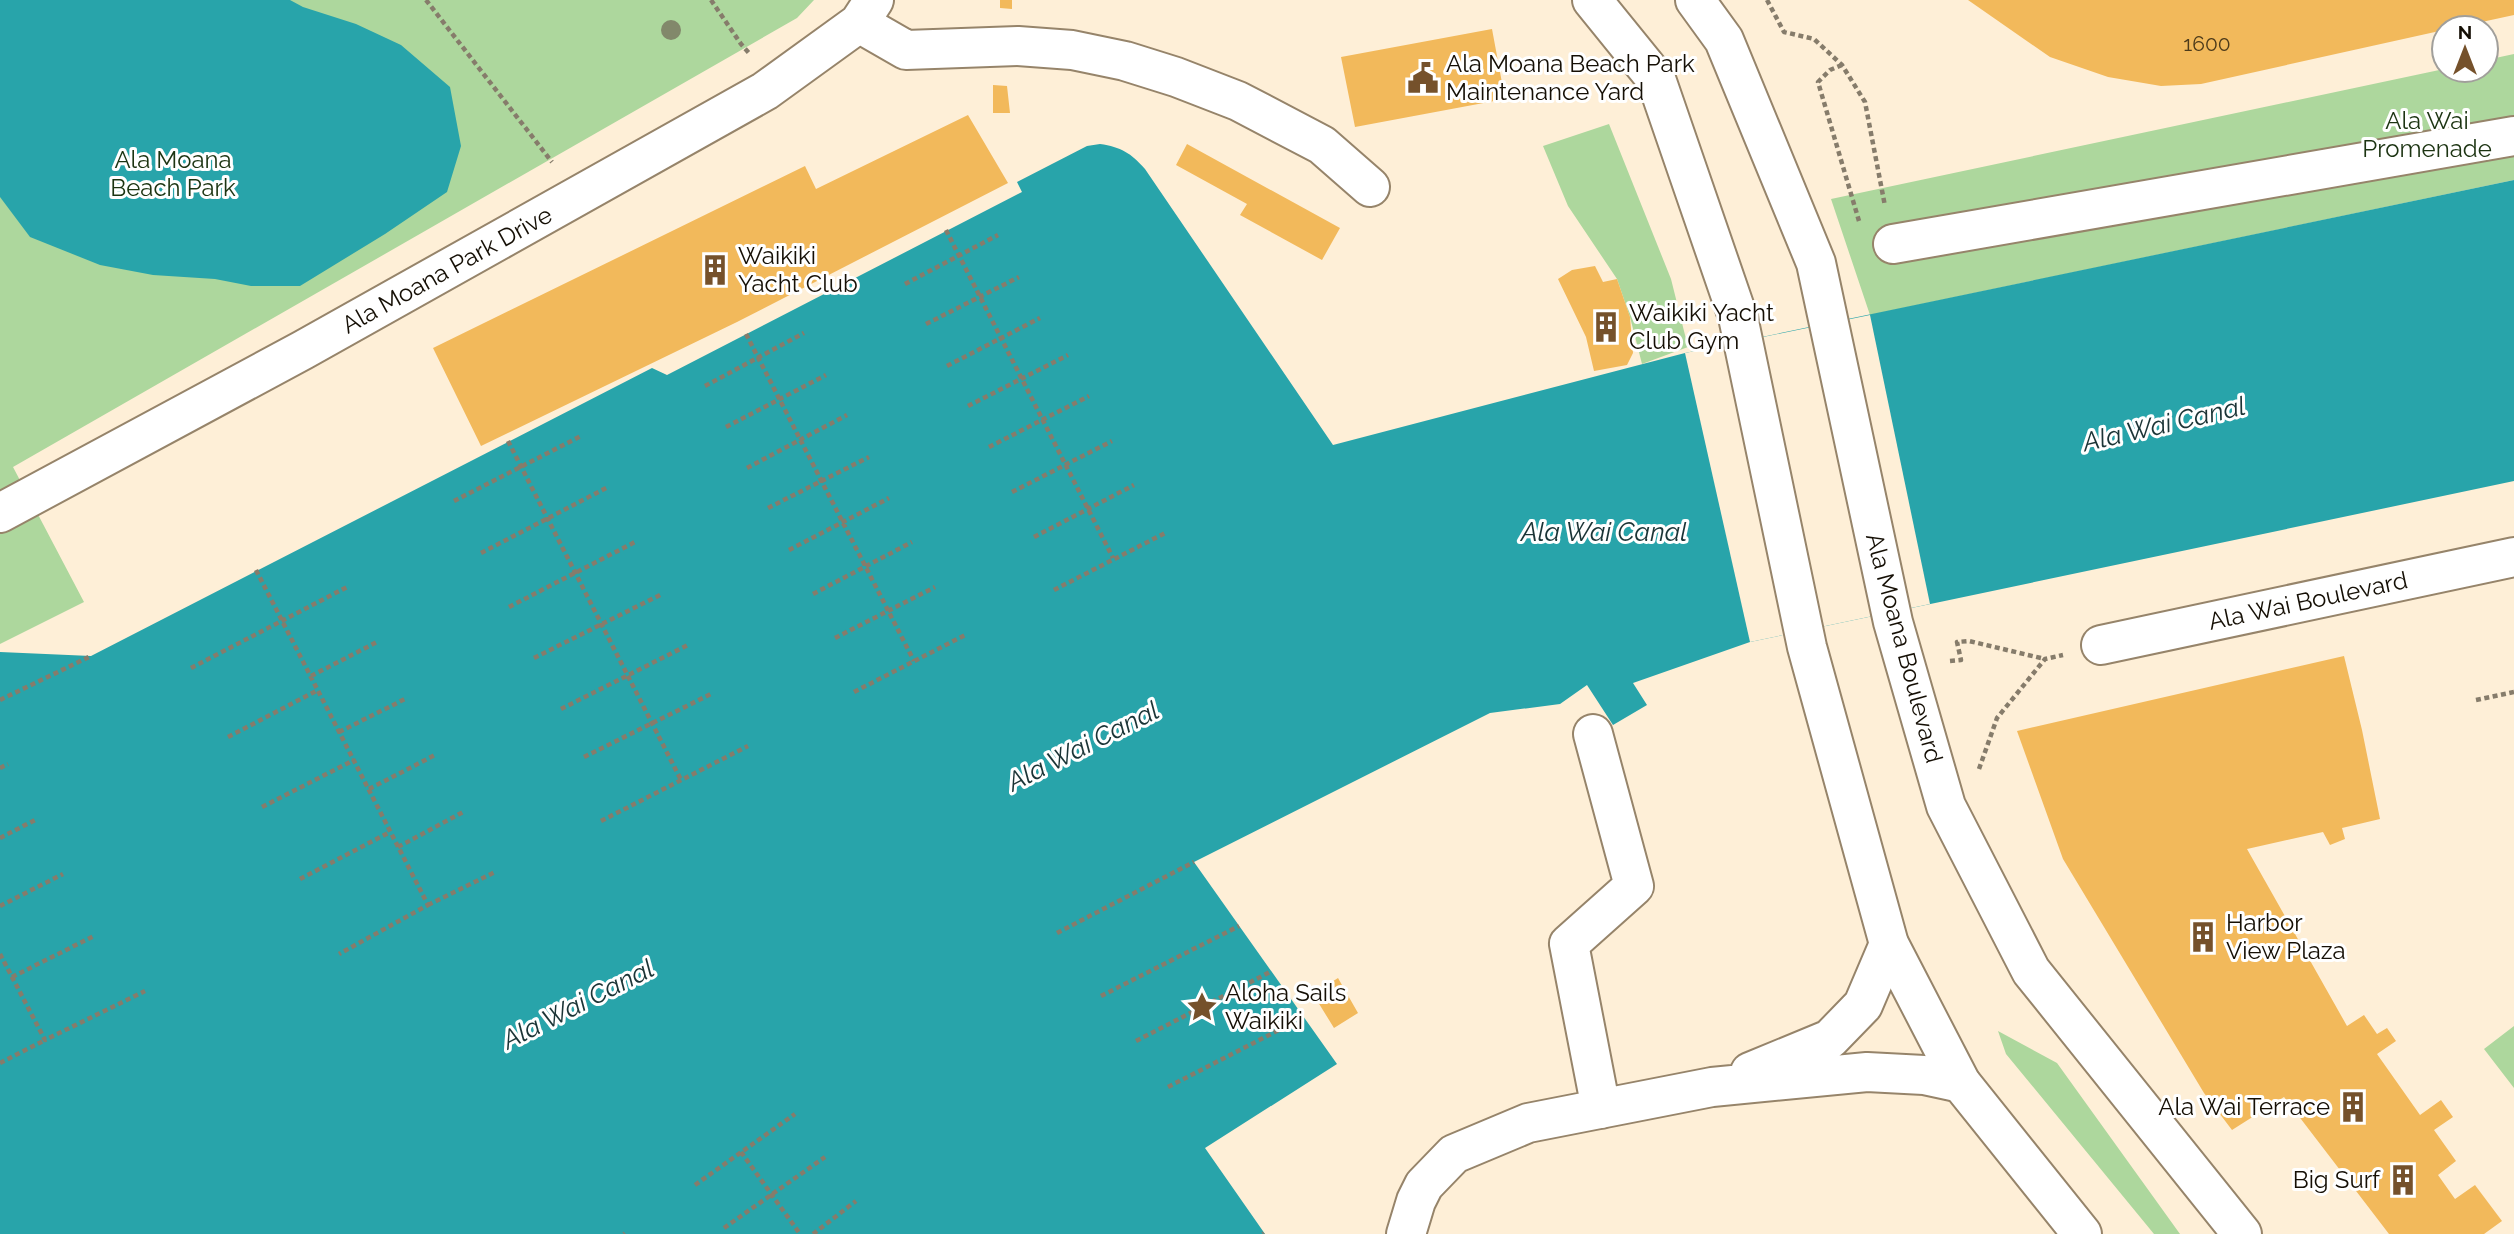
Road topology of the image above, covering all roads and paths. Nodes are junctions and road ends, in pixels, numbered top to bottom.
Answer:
1 (426, 0) edge
2 (712, 0) edge
3 (1592, 0) edge
4 (1695, 0) edge
5 (1768, 0) edge
6 (866, 11) edge
7 (740, 44) dead end
8 (1842, 65) junction
9 (2514, 136) edge
10 (552, 162) dead end
11 (1370, 187) dead end
12 (1859, 224) dead end
13 (946, 230) dead end
14 (998, 235) dead end
15 (1893, 244) joint
16 (959, 256) junction
17 (1019, 277) dead end
18 (905, 284) dead end
19 (980, 298) junction
20 (1040, 318) dead end
21 (926, 324) dead end
22 (804, 333) dead end
23 (746, 334) dead end
24 (1000, 338) junction
25 (1068, 355) dead end
26 (758, 358) junction
27 (947, 366) dead end
28 (826, 375) dead end
29 (1021, 379) junction
30 (705, 386) dead end
31 (1089, 396) dead end
32 (779, 399) junction
33 (968, 406) dead end
34 (847, 415) dead end
35 (1042, 419) junction
36 (726, 427) dead end
37 (581, 436) dead end
38 (800, 439) junction
39 (508, 441) dead end
40 (1112, 441) dead end
41 (989, 447) dead end
42 (869, 457) dead end
43 (1065, 465) junction
44 (522, 467) junction
45 (747, 468) dead end
46 (821, 481) junction
47 (1134, 485) dead end
48 (608, 487) dead end
49 (1012, 492) dead end
50 (889, 498) dead end
51 (454, 501) dead end
52 (768, 508) dead end
53 (1087, 509) junction
54 (0, 513) edge
55 (548, 519) junction
56 (842, 521) junction
57 (1167, 532) dead end
58 (1034, 537) dead end
59 (635, 542) dead end
60 (912, 542) dead end
61 (789, 550) dead end
62 (481, 553) dead end
63 (2514, 557) edge
64 (1113, 558) junction
65 (865, 566) junction
66 (257, 570) dead end
67 (575, 573) junction
68 (349, 586) dead end
69 (934, 587) dead end
70 (1054, 590) dead end
71 (662, 594) dead end
72 (813, 594) dead end
73 (509, 607) dead end
74 (888, 610) junction
75 (282, 620) junction
76 (602, 624) junction
77 (967, 634) dead end
78 (835, 638) dead end
79 (377, 642) dead end
80 (688, 645) dead end
81 (2101, 645) joint
82 (91, 656) dead end
83 (534, 658) dead end
84 (2045, 659) junction
85 (914, 661) junction
86 (1950, 661) dead end
87 (191, 668) dead end
88 (311, 676) junction
89 (628, 676) junction
90 (318, 690) junction
91 (853, 692) dead end
92 (2514, 692) edge
93 (713, 693) dead end
94 (407, 698) dead end
95 (0, 700) edge
96 (2476, 700) dead end
97 (561, 709) dead end
98 (652, 723) junction
99 (340, 732) junction
100 (1593, 734) dead end
101 (228, 737) dead end
102 (748, 746) dead end
103 (435, 755) dead end
104 (584, 757) dead end
105 (354, 760) junction
106 (8, 764) dead end
107 (0, 768) edge
108 (1976, 777) dead end
109 (681, 780) junction
110 (369, 789) junction
111 (262, 807) dead end
112 (465, 811) dead end
113 (35, 820) dead end
114 (601, 821) dead end
115 (390, 832) junction
116 (0, 838) edge
117 (398, 847) junction
118 (1194, 862) dead end
119 (495, 873) dead end
120 (63, 874) dead end
121 (300, 879) dead end
122 (428, 905) junction
123 (0, 906) edge
124 (1239, 926) dead end
125 (1057, 933) dead end
126 (94, 936) dead end
127 (1889, 944) junction
128 (0, 954) edge
129 (340, 954) dead end
130 (1, 961) edge
131 (1272, 971) dead end
132 (12, 977) junction
133 (145, 991) dead end
134 (1101, 996) dead end
135 (1304, 1017) dead end
136 (45, 1040) junction
137 (1136, 1041) dead end
138 (0, 1063) edge
139 (1961, 1083) junction
140 (1168, 1087) dead end
141 (1713, 1087) junction
142 (1601, 1109) junction
143 (795, 1114) dead end
144 (741, 1152) junction
145 (825, 1157) dead end
146 (695, 1185) dead end
147 (772, 1195) junction
148 (856, 1201) dead end
149 (723, 1228) dead end
150 (800, 1234) edge
151 (813, 1234) edge
152 (1406, 1234) edge
153 (2082, 1234) edge
154 (2242, 1234) edge

1 - 10 path
2 - 7 path
3 - 127 main road
4 - 154 main road, Ala Moana Boulevard
5 - 8 path
6 - 11 main road
6 - 54 main road, Ala Moana Park Drive
8 - 12 path
8 - 15 path
9 - 15 main road
13 - 16 path
14 - 16 path
16 - 18 path
16 - 19 path
17 - 19 path
19 - 21 path
19 - 24 path
20 - 24 path
22 - 26 path
23 - 26 path
24 - 27 path
24 - 29 path
25 - 29 path
26 - 30 path
26 - 32 path
28 - 32 path
29 - 33 path
29 - 35 path
31 - 35 path
32 - 36 path
32 - 38 path
34 - 38 path
35 - 41 path
35 - 43 path
37 - 44 path
38 - 45 path
38 - 46 path
39 - 44 path
40 - 43 path
42 - 46 path
43 - 49 path
43 - 53 path
44 - 51 path
44 - 55 path
46 - 52 path
46 - 56 path
47 - 53 path
48 - 55 path
50 - 56 path
53 - 58 path
53 - 64 path
55 - 62 path
55 - 67 path
56 - 61 path
56 - 65 path
57 - 64 path
59 - 67 path
60 - 65 path
63 - 81 main road, Ala Wai Boulevard
64 - 70 path
65 - 72 path
65 - 74 path
66 - 75 path
67 - 73 path
67 - 76 path
68 - 75 path
69 - 74 path
71 - 76 path
74 - 78 path
74 - 85 path
75 - 87 path
75 - 88 path
76 - 83 path
76 - 89 path
77 - 85 path
79 - 88 path
80 - 89 path
81 - 84 path
82 - 95 path
84 - 86 path
84 - 108 path
85 - 91 path
88 - 90 path
89 - 97 path
89 - 98 path
90 - 99 path
90 - 101 path
92 - 96 path
93 - 98 path
94 - 99 path
98 - 104 path
98 - 109 path
99 - 105 path
100 - 142 main road
102 - 109 path
103 - 110 path
105 - 110 path
105 - 111 path
106 - 107 path
109 - 114 path
110 - 115 path
112 - 117 path
113 - 116 path
115 - 117 path
115 - 121 path
117 - 122 path
118 - 125 path
119 - 122 path
120 - 123 path
122 - 129 path
124 - 134 path
126 - 132 path
127 - 139 main road
127 - 141 main road
128 - 130 path
130 - 132 path
131 - 137 path
132 - 136 path
133 - 136 path
135 - 140 path
136 - 138 path
139 - 141 main road
139 - 153 main road
141 - 142 main road
142 - 152 main road
143 - 144 path
144 - 146 path
144 - 147 path
145 - 147 path
147 - 149 path
147 - 150 path
148 - 151 path

